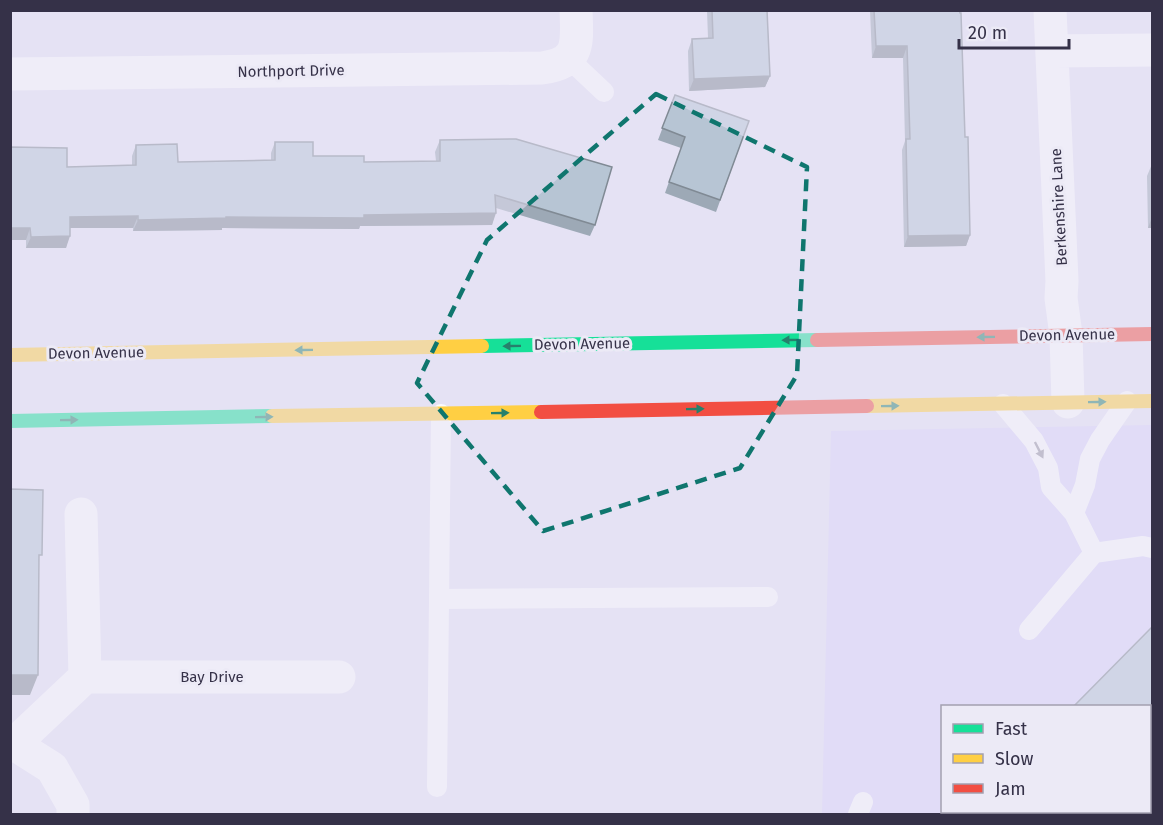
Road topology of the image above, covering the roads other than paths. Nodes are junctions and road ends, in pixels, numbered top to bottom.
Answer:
1 (576, 10) edge
2 (1050, 10) edge
3 (1152, 50) edge
4 (1052, 51) junction
5 (569, 59) junction
6 (10, 74) edge
7 (604, 92) dead end
8 (1152, 334) edge
9 (1066, 335) junction
10 (10, 355) edge
11 (1127, 401) junction
12 (1152, 401) edge
13 (1068, 402) junction
14 (1003, 404) junction
15 (441, 414) junction
16 (10, 421) edge
17 (1074, 513) junction
18 (81, 514) dead end
19 (1152, 548) edge
20 (1094, 553) junction
21 (768, 597) dead end
22 (440, 599) junction
23 (1029, 630) dead end
24 (85, 678) junction
25 (339, 678) dead end
26 (12, 744) edge
27 (437, 787) dead end
28 (73, 814) edge

1 - 5 street
2 - 4 street, Berkenshire Lane
3 - 4 street
4 - 9 street, Berkenshire Lane
5 - 6 street, Northport Drive
5 - 7 lane
8 - 9 main road, Devon Avenue
9 -> 10 main road, Devon Avenue
9 - 13 street, Berkenshire Lane
11 - 12 main road
13 -> 11 main road
11 - 17 lane
13 - 14 main road
15 -> 14 main road
14 -> 17 lane
16 -> 15 main road
15 - 22 lane
17 - 20 lane
18 - 24 street
19 - 20 lane
20 - 23 lane
21 - 22 lane
22 - 27 lane
24 - 25 street, Bay Drive
24 - 26 street
26 - 28 street

